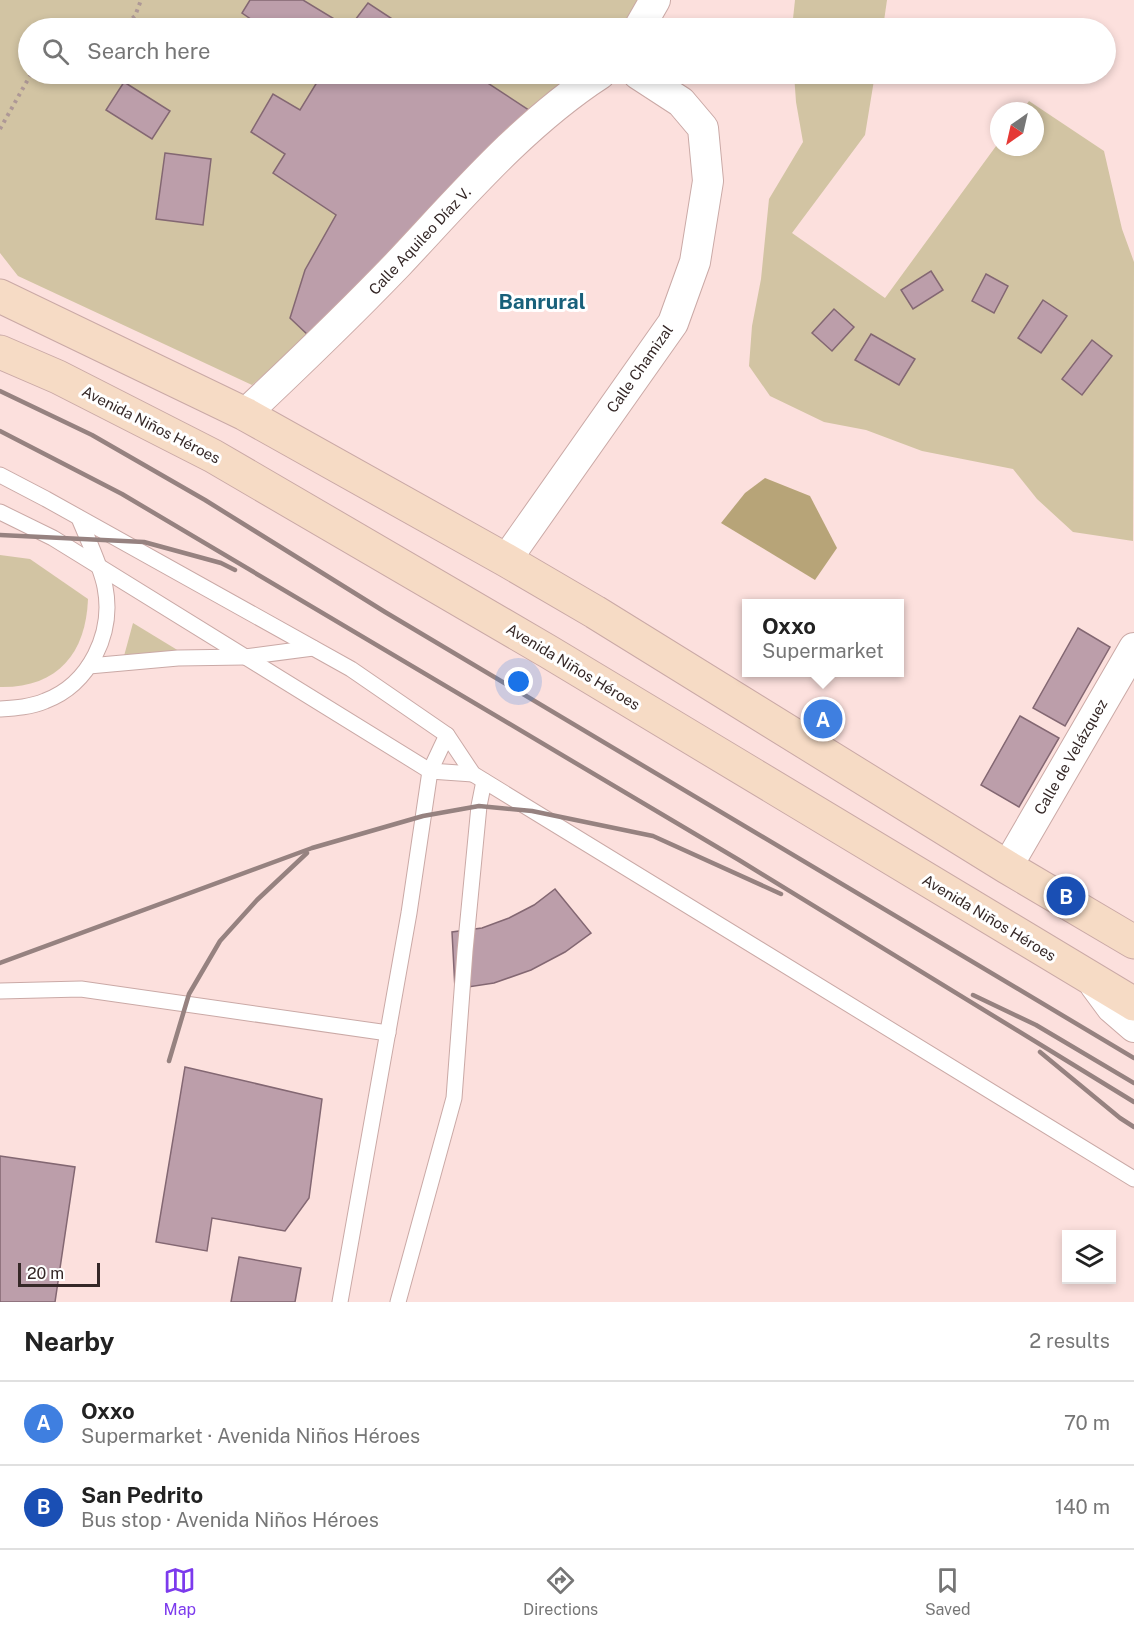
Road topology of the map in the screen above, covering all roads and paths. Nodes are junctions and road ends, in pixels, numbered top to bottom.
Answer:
1 (141, 0) edge
2 (655, 0) edge
3 (133, 18) edge
4 (645, 18) edge
5 (25, 84) edge
6 (585, 84) edge
7 (653, 84) edge
8 (0, 129) edge
9 (2, 295) edge
10 (0, 352) edge
11 (245, 414) junction
12 (0, 475) edge
13 (0, 512) edge
14 (79, 518) junction
15 (506, 560) junction
16 (98, 568) junction
17 (313, 648) junction
18 (1134, 648) edge
19 (245, 657) junction
20 (89, 666) junction
21 (0, 709) edge
22 (447, 735) junction
23 (430, 771) junction
24 (479, 778) junction
25 (1007, 867) junction
26 (1134, 942) edge
27 (1089, 978) junction
28 (0, 991) edge
29 (1134, 1004) edge
30 (1134, 1027) edge
31 (388, 1033) junction
32 (1134, 1179) edge
33 (340, 1302) edge
34 (398, 1302) edge

1 - 3 path
2 - 4 street
5 - 8 path
6 - 11 street, Calle Aquileo Díaz V.
7 - 15 street, Calle Chamizal
9 - 11 main road
10 - 27 main road, Avenida Niños Héroes
11 - 15 main road
12 - 14 lane
13 - 16 lane
14 - 16 lane
14 - 17 lane
15 - 25 main road
16 - 19 lane
16 - 20 lane
17 - 19 lane
17 - 22 lane
18 - 25 street, Calle de Velázquez
19 - 20 lane
19 - 23 lane
20 - 21 lane
22 - 23 lane
22 - 24 lane
23 - 24 lane
23 - 31 lane
24 - 32 lane
24 - 34 lane
25 - 26 main road
27 - 29 main road, Avenida Niños Héroes
27 - 30 street
28 - 31 lane
31 - 33 lane

